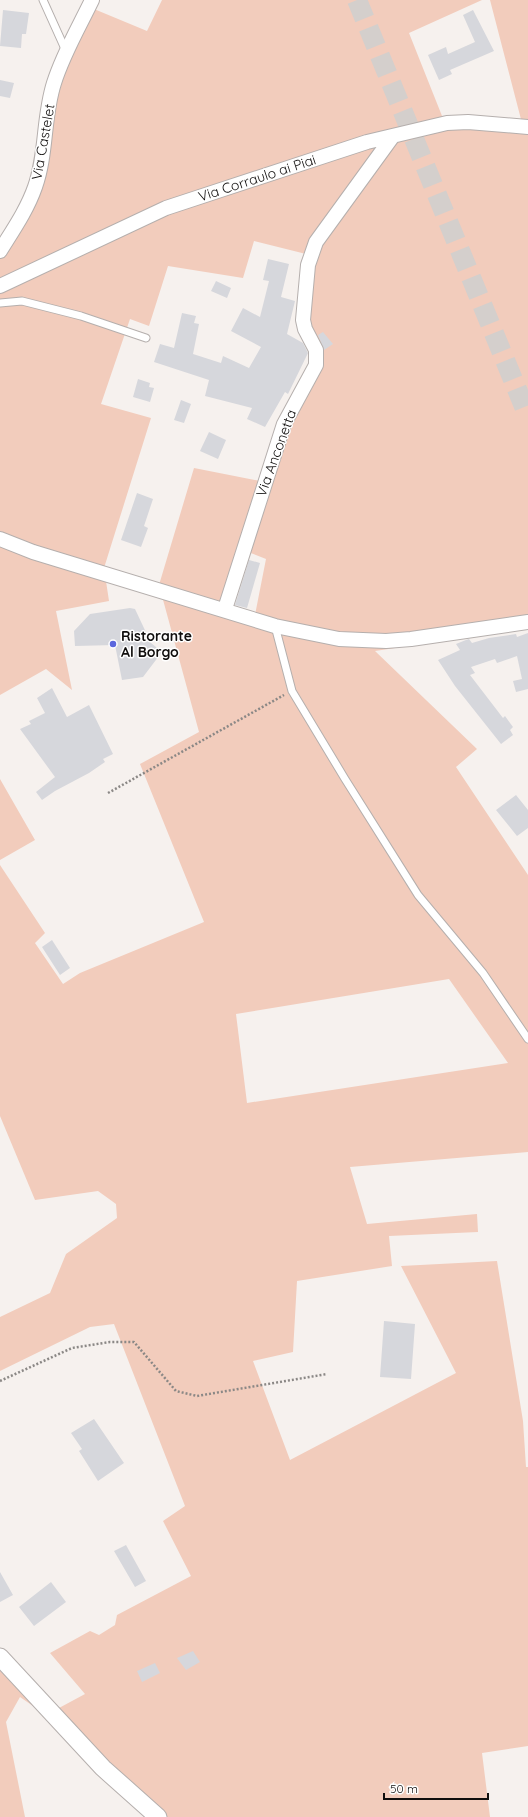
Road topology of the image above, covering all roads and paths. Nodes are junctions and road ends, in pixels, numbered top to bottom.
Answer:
1 (43, 0) edge
2 (92, 0) edge
3 (67, 52) junction
4 (528, 127) edge
5 (393, 136) junction
6 (0, 251) edge
7 (0, 286) edge
8 (0, 303) edge
9 (146, 338) dead end
10 (0, 539) edge
11 (225, 609) junction
12 (528, 622) edge
13 (275, 626) junction
14 (292, 691) junction
15 (108, 793) dead end
16 (528, 1039) edge
17 (327, 1374) dead end
18 (0, 1381) edge
19 (0, 1657) edge
20 (158, 1817) edge

1 - 3 lane
2 - 3 street, Via Castelet
3 - 6 street, Via Castelet
4 - 5 street, Via Corraulo ai Piai
5 - 7 street, Via Corraulo ai Piai
5 - 11 street, Via Anconetta
8 - 9 lane
10 - 11 street
11 - 13 street
12 - 13 street
13 - 14 lane
14 - 15 path
14 - 16 lane
17 - 18 path
19 - 20 street

